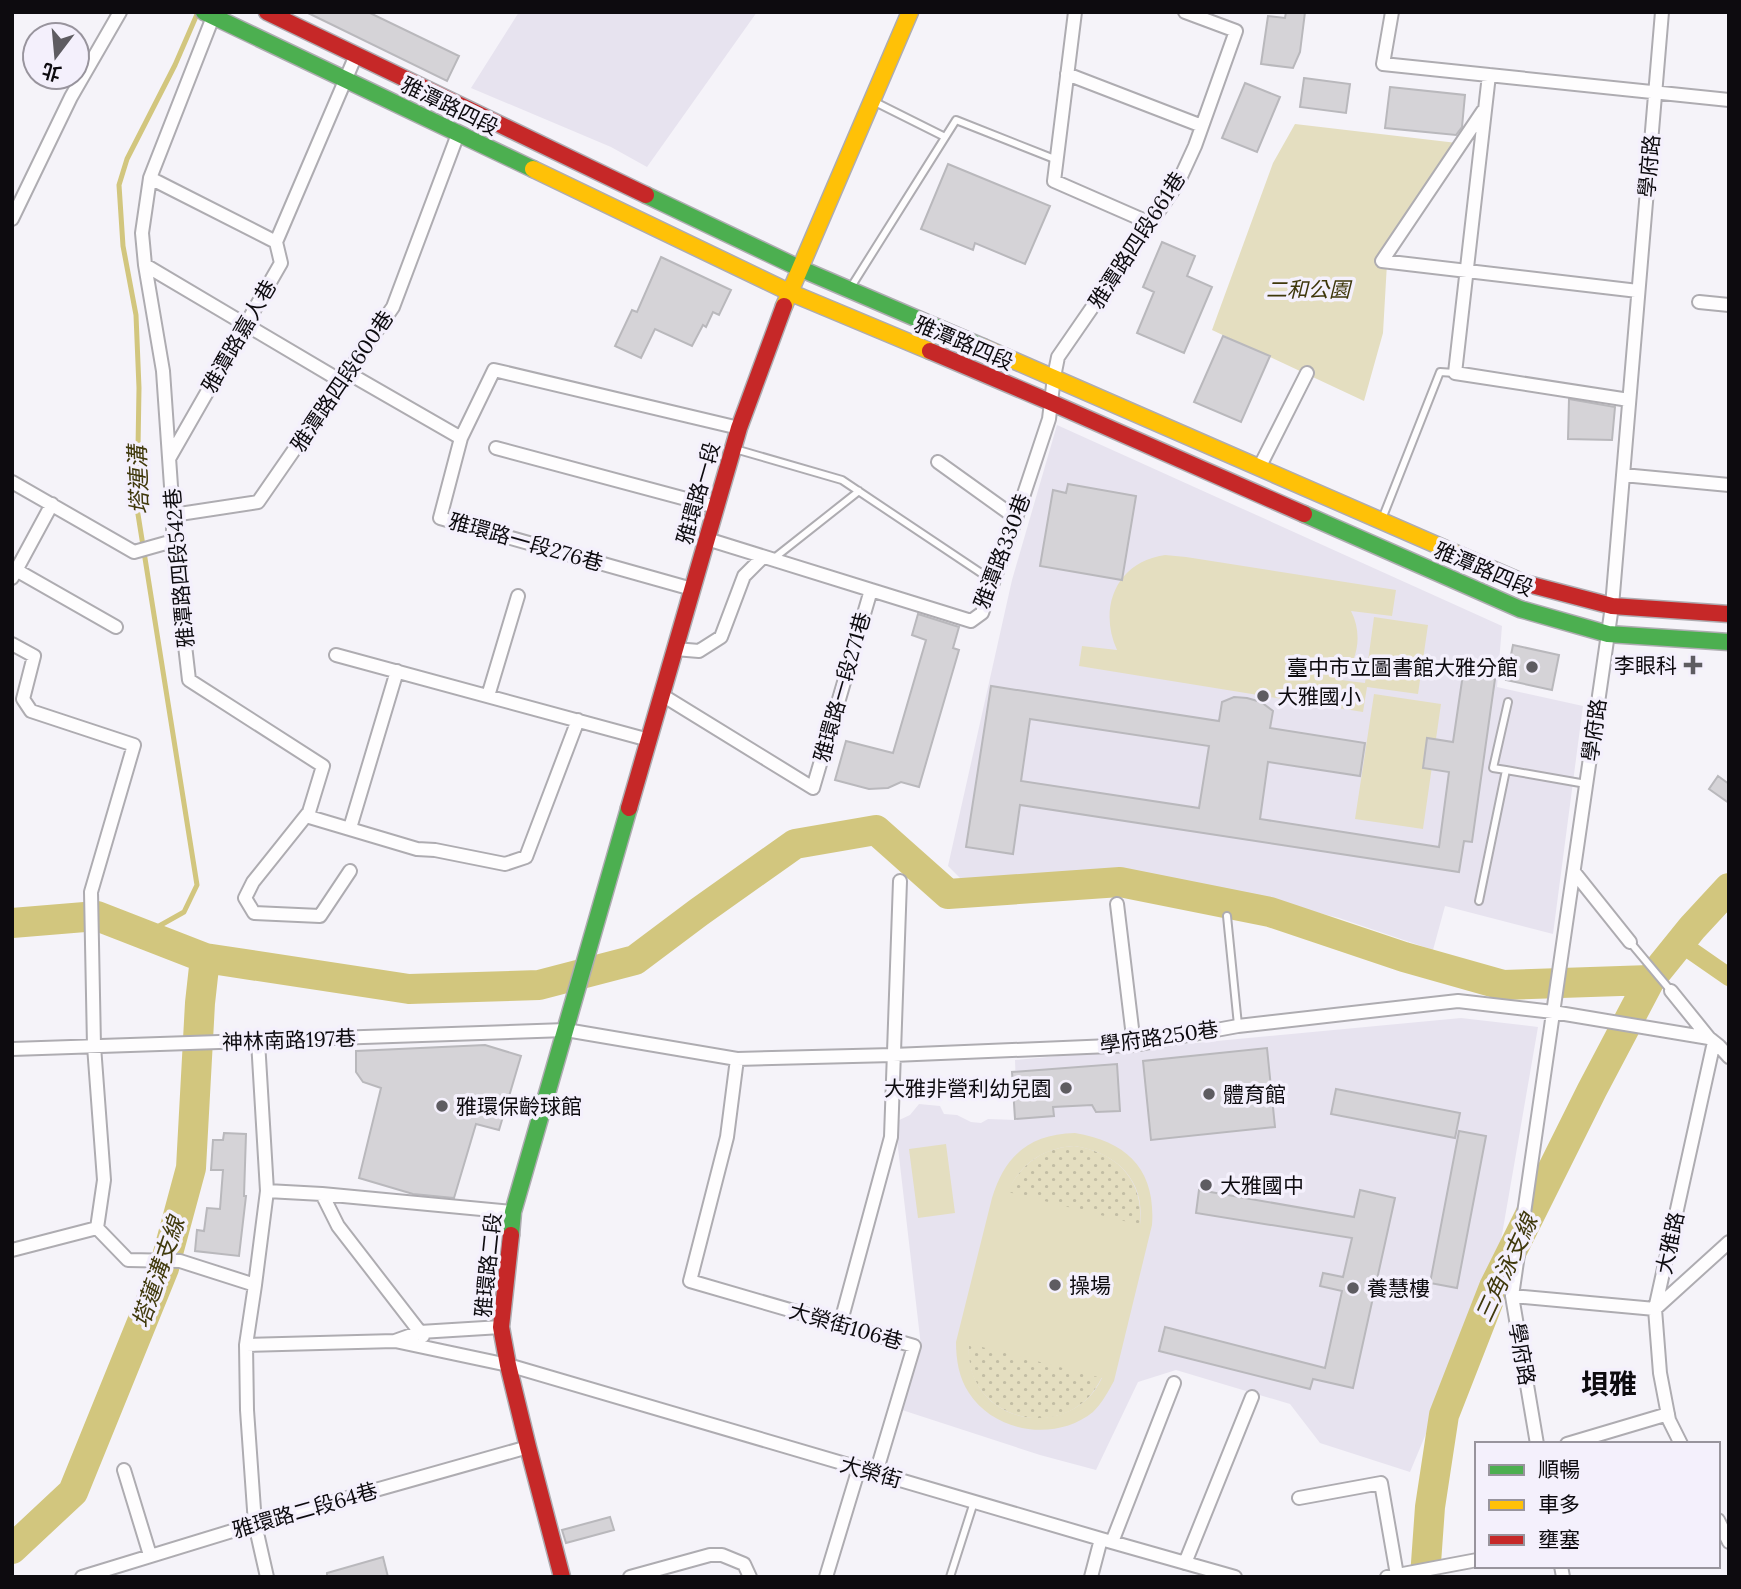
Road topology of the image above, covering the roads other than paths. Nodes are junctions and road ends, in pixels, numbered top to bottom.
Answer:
1 (120, 12) edge
2 (267, 12) edge
3 (910, 12) edge
4 (1075, 12) edge
5 (1185, 12) edge
6 (1392, 12) edge
7 (1662, 12) edge
8 (209, 14) edge
9 (356, 55) junction
10 (1067, 74) junction
11 (1489, 75) junction
12 (345, 80) junction
13 (1655, 92) junction
14 (872, 100) junction
15 (1729, 100) edge
16 (1485, 108) junction
17 (1202, 127) junction
18 (458, 134) junction
19 (945, 137) junction
20 (1057, 160) junction
21 (150, 178) junction
22 (12, 219) edge
23 (1150, 223) junction
24 (276, 242) junction
25 (145, 265) junction
26 (799, 268) junction
27 (1467, 270) junction
28 (849, 290) junction
29 (1638, 290) junction
30 (789, 292) junction
31 (1699, 302) dead end
32 (1729, 305) edge
33 (245, 325) junction
34 (1307, 373) dead end
35 (1455, 373) junction
36 (344, 377) junction
37 (1054, 377) junction
38 (1629, 400) junction
39 (1050, 402) junction
40 (739, 428) junction
41 (461, 438) junction
42 (496, 447) dead end
43 (733, 449) junction
44 (169, 458) junction
45 (938, 462) dead end
46 (1259, 468) junction
47 (1623, 475) junction
48 (12, 482) edge
49 (1729, 485) edge
50 (859, 491) junction
51 (52, 504) junction
52 (716, 507) junction
53 (173, 515) junction
54 (1016, 518) junction
55 (1381, 521) junction
56 (706, 540) junction
57 (173, 541) junction
58 (767, 558) junction
59 (14, 574) edge
60 (993, 581) junction
61 (692, 589) junction
62 (871, 590) junction
63 (518, 596) dead end
64 (1612, 606) junction
65 (1729, 614) edge
66 (116, 627) dead end
67 (1608, 634) junction
68 (1729, 642) edge
69 (12, 644) edge
70 (675, 649) junction
71 (336, 654) dead end
72 (397, 671) junction
73 (662, 695) junction
74 (488, 696) junction
75 (1508, 702) dead end
76 (578, 720) junction
77 (649, 740) junction
78 (1506, 770) junction
79 (1586, 784) junction
80 (306, 816) junction
81 (350, 828) junction
82 (350, 871) dead end
83 (1574, 872) junction
84 (900, 881) dead end
85 (1479, 901) dead end
86 (1117, 904) dead end
87 (1227, 915) dead end
88 (1630, 942) joint
89 (1671, 991) joint
90 (575, 1002) joint
91 (1553, 1012) junction
92 (1238, 1026) junction
93 (566, 1030) junction
94 (1711, 1040) junction
95 (258, 1041) junction
96 (1134, 1045) junction
97 (94, 1046) junction
98 (12, 1049) edge
99 (893, 1055) junction
100 (1729, 1057) edge
101 (737, 1059) junction
102 (267, 1191) junction
103 (322, 1194) junction
104 (513, 1212) junction
105 (97, 1228) junction
106 (1729, 1242) edge
107 (12, 1250) edge
108 (255, 1285) junction
109 (1512, 1296) junction
110 (1655, 1309) junction
111 (840, 1325) junction
112 (502, 1327) junction
113 (419, 1332) junction
114 (395, 1341) junction
115 (246, 1345) junction
116 (434, 1348) junction
117 (508, 1364) junction
118 (1174, 1383) dead end
119 (1252, 1397) dead end
120 (1668, 1414) junction
121 (1537, 1442) edge
122 (1574, 1442) edge
123 (1680, 1442) edge
124 (528, 1447) junction
125 (859, 1468) junction
126 (124, 1470) dead end
127 (876, 1473) junction
128 (1299, 1498) dead end
129 (974, 1502) junction
130 (255, 1524) junction
131 (1720, 1524) edge
132 (1107, 1541) junction
133 (1729, 1542) edge
134 (150, 1556) junction
135 (1475, 1561) edge
136 (1185, 1563) junction
137 (1447, 1569) edge
138 (1396, 1575) edge
139 (1227, 1576) edge
140 (82, 1577) edge
141 (267, 1577) edge
142 (562, 1577) edge
143 (630, 1577) edge
144 (750, 1577) edge
145 (826, 1577) edge
146 (950, 1577) edge
147 (1091, 1577) edge

1 - 22 street
2 - 9 street, 雅潭路四段
3 - 14 street, 雅環路一段
4 - 10 street
5 - 17 street, 雅潭路四段661巷
6 - 11 street
7 - 13 street, 學府路
8 - 12 street, 雅潭路四段
8 - 21 street, 雅潭路四段542巷
9 - 12 street, 雅潭路嘉人巷
9 - 26 street, 雅潭路四段
10 - 17 street
10 - 20 street
11 - 13 street
11 - 16 street
12 - 18 street, 雅潭路四段
12 - 24 street, 雅潭路嘉人巷
13 - 15 street
13 - 29 street, 學府路
14 - 19 lane
14 - 26 street, 雅環路一段
16 - 27 street
16 - 27 street
17 - 23 street, 雅潭路四段661巷
18 - 30 street, 雅潭路四段
18 - 36 street, 雅潭路四段600巷
19 - 20 lane
19 - 28 lane
20 - 23 street
21 - 24 street
21 - 25 street, 雅潭路四段542巷
23 - 37 street, 雅潭路四段661巷
24 - 33 street, 雅潭路嘉人巷
25 - 33 street
25 - 44 street, 雅潭路四段542巷
26 - 28 street, 雅潭路四段
26 - 30 street, 雅環路一段
27 - 29 street
27 - 35 street
28 - 37 street, 雅潭路四段
29 - 38 street, 學府路
30 - 39 street, 雅潭路四段
30 - 40 street, 雅環路一段
31 - 32 street
33 - 36 street
33 - 44 street, 雅潭路嘉人巷
34 - 46 street
35 - 38 street
35 - 55 lane
36 - 41 street
36 - 53 street, 雅潭路四段600巷
37 - 39 street, 雅潭路330巷
37 - 46 street, 雅潭路四段
38 - 47 street, 學府路
39 - 54 street, 雅潭路330巷
39 - 67 street, 雅潭路四段
40 - 41 street
40 - 43 street, 雅環路一段
41 - 61 street, 雅環路一段276巷
42 - 52 street
43 - 50 lane
43 - 52 street, 雅環路一段
44 - 53 street, 雅潭路四段542巷
45 - 54 street
46 - 55 street, 雅潭路四段
47 - 49 street
47 - 64 street, 學府路
48 - 51 street
50 - 58 lane
50 - 60 lane
51 - 57 street
51 - 59 street
52 - 56 street, 雅環路一段
53 - 57 street, 雅潭路四段542巷
54 - 60 street, 雅潭路330巷
55 - 64 street, 雅潭路四段
56 - 58 street, 雅環路一段271巷
56 - 61 street, 雅環路一段
57 - 80 street, 雅潭路四段542巷
58 - 62 street, 雅環路一段271巷
58 - 70 street
59 - 66 street
60 - 62 street, 雅潭路330巷
61 - 70 street, 雅環路一段
62 - 73 street, 雅環路一段271巷
63 - 74 street
64 - 65 street, 雅潭路四段
64 - 67 street, 學府路
67 - 68 street, 雅潭路四段
67 - 79 street, 學府路
69 - 97 street
70 - 73 street, 雅環路一段
71 - 72 street
72 - 74 street
72 - 81 street
73 - 77 street, 雅環路一段
74 - 76 street
75 - 78 lane
76 - 77 street
76 - 81 street
77 - 90 street, 雅環路一段
78 - 79 lane
78 - 85 lane
79 - 83 street, 學府路
80 - 81 street
80 - 82 street, 雅潭路四段542巷
83 - 88 street
83 - 91 street, 學府路
84 - 99 street
86 - 96 street
87 - 92 lane
88 - 89 lane
89 - 94 street
90 - 93 street, 雅環路二段
91 - 92 street, 學府路250巷
91 - 94 street, 學府路250巷
91 - 109 street, 學府路
92 - 96 street, 學府路250巷
93 - 95 street, 神林南路197巷
93 - 101 street, 學府路250巷
93 - 104 street, 雅環路二段
94 - 100 street
94 - 110 street, 大雅路
95 - 97 street, 神林南路197巷
95 - 102 street
96 - 99 street, 學府路250巷
97 - 98 street, 神林南路197巷
97 - 105 street
99 - 101 street, 學府路250巷
99 - 111 street
101 - 111 street, 大榮街106巷
102 - 103 street
102 - 108 street
103 - 104 street
103 - 113 street
104 - 112 street, 雅環路二段
105 - 107 street
105 - 108 street
106 - 110 street
108 - 115 street
109 - 110 street
109 - 121 street, 學府路
110 - 120 street, 大雅路
111 - 127 street, 大榮街106巷
112 - 113 street
112 - 117 street, 雅環路二段
113 - 114 street
113 - 116 street
114 - 115 street
114 - 116 street, 大榮街
115 - 130 street
116 - 117 street, 大榮街
117 - 124 street, 雅環路二段
117 - 125 street, 大榮街
118 - 132 street
119 - 136 street
120 - 122 street
120 - 123 street, 大雅路
124 - 130 street, 雅環路二段64巷
124 - 142 street, 雅環路二段
125 - 127 street, 大榮街
125 - 145 street
126 - 134 street
127 - 129 street, 大榮街
128 - 138 street
129 - 132 street, 大榮街
129 - 146 lane
130 - 134 street, 雅環路二段64巷
130 - 141 street
131 - 133 street
132 - 136 street, 大榮街
132 - 147 street
134 - 140 street, 雅環路二段64巷
135 - 137 street
136 - 139 street, 大榮街
137 - 138 street
143 - 144 street

